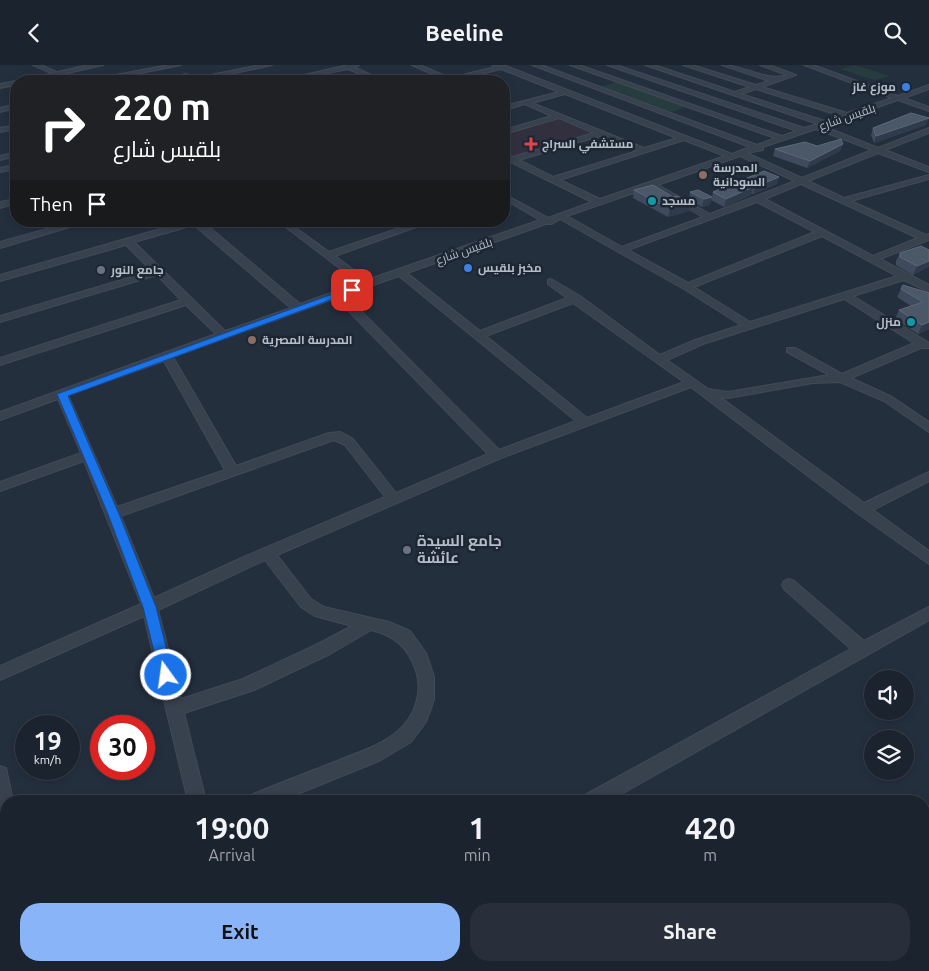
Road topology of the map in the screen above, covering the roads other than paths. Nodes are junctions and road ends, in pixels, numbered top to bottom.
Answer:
1 (36, 65) edge
2 (98, 65) edge
3 (178, 65) edge
4 (269, 65) edge
5 (415, 65) edge
6 (512, 65) edge
7 (535, 65) edge
8 (573, 65) edge
9 (610, 65) edge
10 (648, 65) edge
11 (666, 65) edge
12 (686, 65) edge
13 (725, 65) edge
14 (763, 65) edge
15 (807, 65) edge
16 (352, 66) edge
17 (498, 66) edge
18 (252, 67) edge
19 (656, 67) junction
20 (263, 72) dead end
21 (58, 74) junction
22 (634, 74) junction
23 (53, 75) edge
24 (126, 75) edge
25 (218, 75) edge
26 (309, 75) edge
27 (369, 75) edge
28 (435, 75) edge
29 (467, 75) edge
30 (614, 79) junction
31 (777, 81) junction
32 (592, 86) junction
33 (756, 87) junction
34 (928, 88) edge
35 (566, 92) junction
36 (736, 94) junction
37 (900, 99) junction
38 (716, 100) junction
39 (525, 102) junction
40 (510, 106) edge
41 (692, 108) junction
42 (929, 109) edge
43 (670, 115) junction
44 (559, 116) junction
45 (849, 116) junction
46 (645, 123) junction
47 (822, 126) junction
48 (510, 130) edge
49 (929, 130) edge
50 (805, 131) junction
51 (601, 133) junction
52 (684, 138) junction
53 (784, 139) junction
54 (760, 147) junction
55 (878, 149) junction
56 (644, 151) junction
57 (738, 155) junction
58 (512, 160) joint
59 (929, 170) edge
60 (929, 177) edge
61 (551, 180) junction
62 (802, 181) junction
63 (653, 185) junction
64 (510, 199) edge
65 (758, 199) junction
66 (844, 200) junction
67 (601, 203) junction
68 (562, 217) junction
69 (710, 217) junction
70 (549, 222) junction
71 (64, 227) edge
72 (177, 227) edge
73 (203, 227) edge
74 (290, 227) edge
75 (410, 227) edge
76 (824, 232) junction
77 (927, 237) edge
78 (128, 242) junction
79 (0, 245) edge
80 (621, 250) junction
81 (327, 255) junction
82 (873, 259) junction
83 (158, 272) junction
84 (402, 273) junction
85 (907, 276) junction
86 (0, 278) edge
87 (551, 282) dead end
88 (366, 285) junction
89 (687, 287) junction
90 (929, 289) edge
91 (339, 295) junction
92 (845, 296) junction
93 (576, 298) junction
94 (188, 301) junction
95 (299, 309) junction
96 (0, 319) edge
97 (749, 326) junction
98 (479, 335) junction
99 (224, 336) junction
100 (925, 346) edge
101 (790, 350) dead end
102 (167, 356) junction
103 (660, 359) junction
104 (0, 362) edge
105 (842, 378) junction
106 (692, 383) junction
107 (705, 392) junction
108 (62, 394) junction
109 (0, 416) edge
110 (586, 423) junction
111 (929, 428) edge
112 (88, 455) junction
113 (497, 455) junction
114 (232, 470) junction
115 (929, 476) edge
116 (0, 487) edge
117 (394, 499) junction
118 (862, 510) junction
119 (113, 514) junction
120 (267, 553) junction
121 (929, 559) edge
122 (789, 585) dead end
123 (150, 607) junction
124 (929, 613) edge
125 (368, 624) junction
126 (863, 650) junction
127 (0, 673) edge
128 (174, 709) junction
129 (0, 774) edge
130 (3, 795) edge
131 (196, 795) edge
132 (273, 795) edge
133 (603, 795) edge

1 - 21 street
2 - 21 street
3 - 24 street
4 - 18 street
5 - 28 street
6 - 17 street
7 - 32 street
8 - 30 street
9 - 22 street
10 - 19 street
11 - 19 street
12 - 33 street
13 - 31 street
14 - 31 street
15 - 37 street
16 - 26 street
16 - 27 street
17 - 29 street
17 - 35 street
18 - 20 street
18 - 25 street
19 - 22 street
19 - 36 street
21 - 23 street
22 - 30 street
22 - 38 street
30 - 32 street
30 - 41 street
31 - 33 street
32 - 35 street
32 - 43 street
33 - 36 street
33 - 45 street
34 - 37 street, بلقيس شارع
35 - 39 street
35 - 46 street
36 - 38 street
36 - 47 street
37 - 42 street
37 - 45 street, بلقيس شارع
38 - 41 street
38 - 50 street
39 - 40 street
39 - 44 street
41 - 43 street
41 - 53 street
43 - 46 street
43 - 54 street
44 - 48 street
44 - 51 street
45 - 47 street, بلقيس شارع
46 - 52 street
47 - 50 street, بلقيس شارع
47 - 55 street
49 - 55 street
50 - 53 street, بلقيس شارع
51 - 56 street
51 - 58 street
52 - 56 street
52 - 57 street
53 - 54 street, بلقيس شارع
54 - 57 street, بلقيس شارع
55 - 59 street
55 - 62 street
56 - 61 street
57 - 62 street
57 - 63 street, بلقيس شارع
58 - 61 street
60 - 66 street
61 - 67 street
62 - 65 street
62 - 66 street
63 - 67 street, بلقيس شارع
63 - 69 street
64 - 70 street
65 - 69 street
65 - 76 street
66 - 77 street
67 - 68 street, بلقيس شارع
68 - 70 street, بلقيس شارع
68 - 80 street
69 - 80 street
70 - 84 street, بلقيس شارع
71 - 79 street
72 - 78 street
73 - 95 street
74 - 81 street
75 - 81 street
76 - 82 street
76 - 89 street
77 - 82 street
78 - 83 street
78 - 86 street
80 - 89 street
81 - 88 street
82 - 85 street
83 - 94 street
83 - 96 street
84 - 88 street, بلقيس شارع
84 - 98 street
85 - 90 street
85 - 92 street
87 - 93 street
88 - 91 street, بلقيس شارع
89 - 97 street
91 - 95 street, بلقيس شارع
91 - 113 street
92 - 97 street
92 - 100 street
93 - 98 street
93 - 103 street
94 - 99 street
94 - 104 street
95 - 99 street, بلقيس شارع
97 - 103 street
98 - 110 street
99 - 102 street, بلقيس شارع
100 - 105 street
101 - 105 street
102 - 108 street, بلقيس شارع
102 - 114 street
103 - 106 street
105 - 107 street
105 - 111 street
106 - 107 street
106 - 110 street
107 - 118 street
108 - 109 street, بلقيس شارع
108 - 112 street
110 - 113 street
112 - 116 street
112 - 119 street
113 - 117 street
114 - 117 street
114 - 119 street
115 - 118 street
117 - 120 street
118 - 121 street
119 - 123 street
120 - 123 street
120 - 125 street
122 - 126 street
123 - 127 street
123 - 128 street
124 - 126 street
125 - 128 street
125 - 132 street
126 - 133 street
128 - 131 street
129 - 130 street

